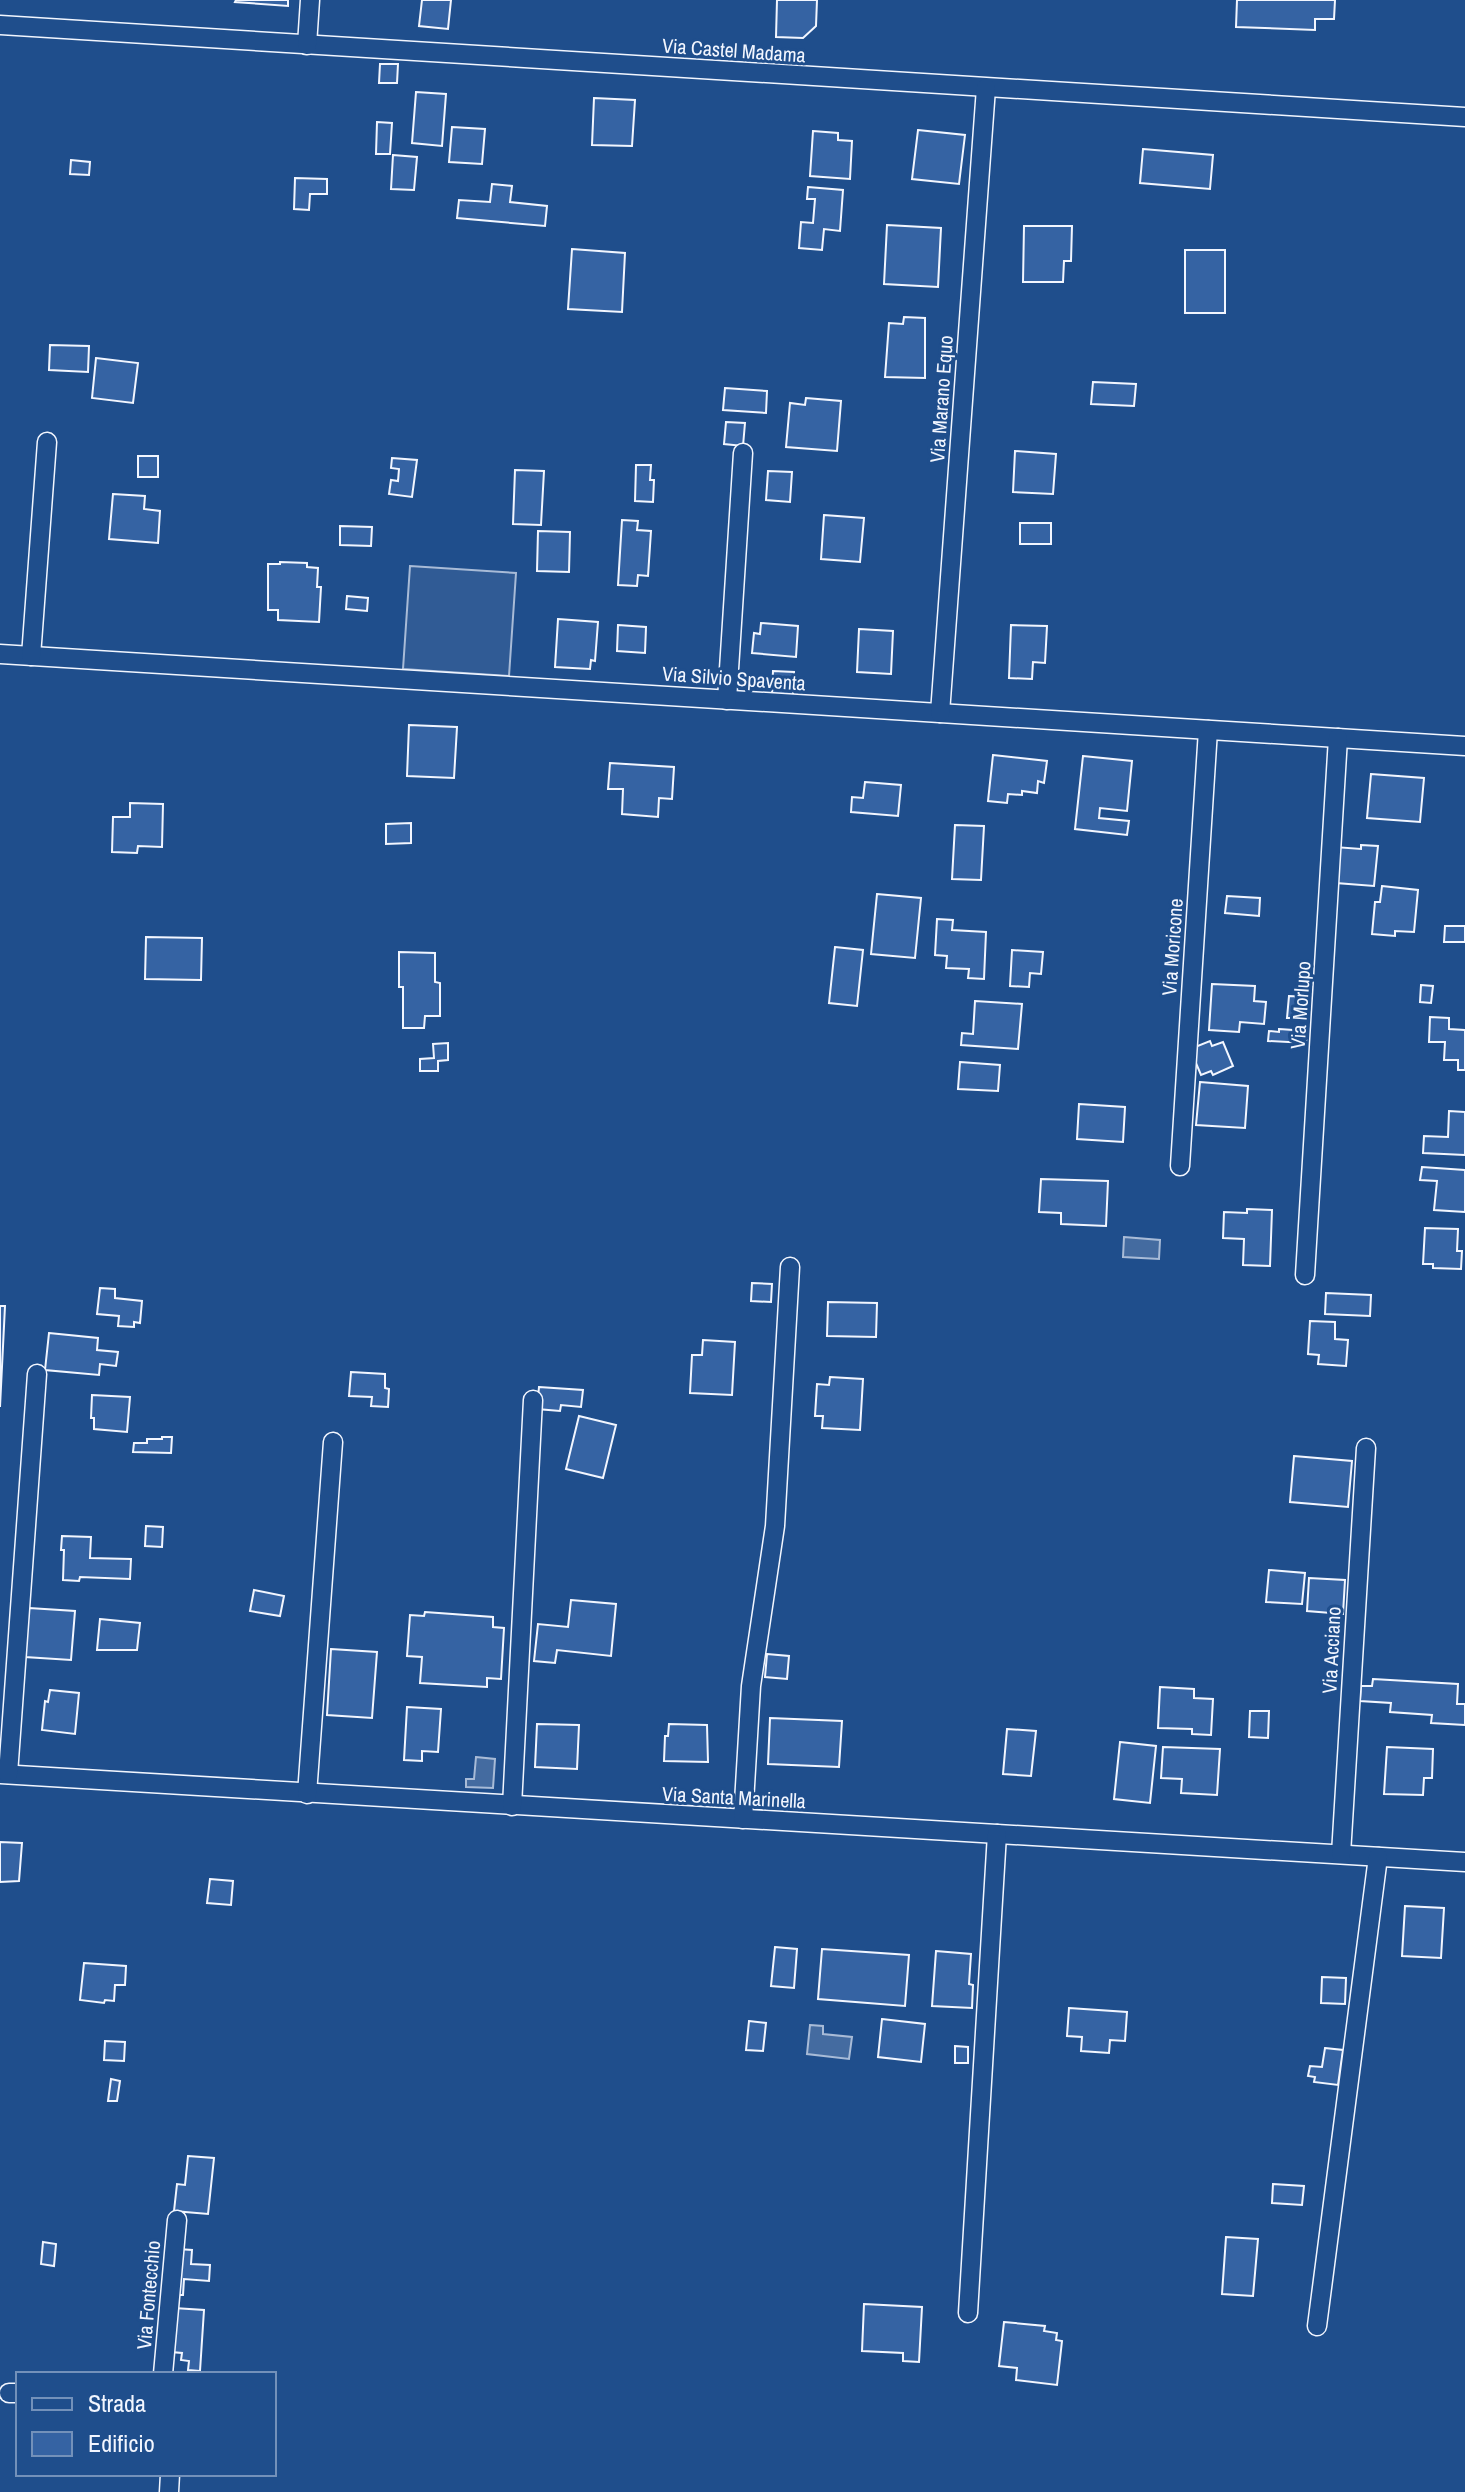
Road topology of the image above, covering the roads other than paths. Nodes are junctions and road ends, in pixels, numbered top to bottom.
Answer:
1 (310, 0) edge
2 (0, 25) edge
3 (307, 45) junction
4 (986, 88) junction
5 (1465, 117) edge
6 (47, 442) dead end
7 (743, 453) dead end
8 (0, 654) edge
9 (31, 656) junction
10 (727, 700) junction
11 (940, 713) junction
12 (1208, 730) junction
13 (1338, 738) junction
14 (1465, 746) edge
15 (1180, 1166) dead end
16 (790, 1267) dead end
17 (1305, 1275) dead end
18 (37, 1374) dead end
19 (533, 1400) dead end
20 (333, 1442) dead end
21 (1366, 1448) dead end
22 (4, 1774) edge
23 (307, 1794) junction
24 (512, 1806) junction
25 (743, 1819) junction
26 (997, 1834) junction
27 (1341, 1854) junction
28 (1378, 1857) junction
29 (1465, 1862) edge
30 (177, 2220) dead end
31 (968, 2313) dead end
32 (1317, 2326) dead end
33 (163, 2372) edge

1 - 3 street
2 - 3 street, Via Castel Madama
3 - 4 street, Via Castel Madama
4 - 5 street, Via Castel Madama
4 - 11 street, Via Marano Equo
6 - 9 street
7 - 10 street
8 - 9 street, Via Silvio Spaventa
9 - 10 street, Via Silvio Spaventa
10 - 11 street, Via Silvio Spaventa
11 - 12 street, Via Silvio Spaventa
12 - 13 street, Via Silvio Spaventa
12 - 15 street, Via Moricone
13 - 14 street, Via Silvio Spaventa
13 - 17 street, Via Morlupo
16 - 25 street
18 - 22 street
19 - 24 street
20 - 23 street
21 - 27 street, Via Acciano
22 - 23 street, Via Santa Marinella
23 - 24 street, Via Santa Marinella
24 - 25 street, Via Santa Marinella
25 - 26 street, Via Santa Marinella
26 - 27 street, Via Santa Marinella
26 - 31 street
27 - 28 street, Via Santa Marinella
28 - 29 street, Via Santa Marinella
28 - 32 street
30 - 33 street, Via Fontecchio

